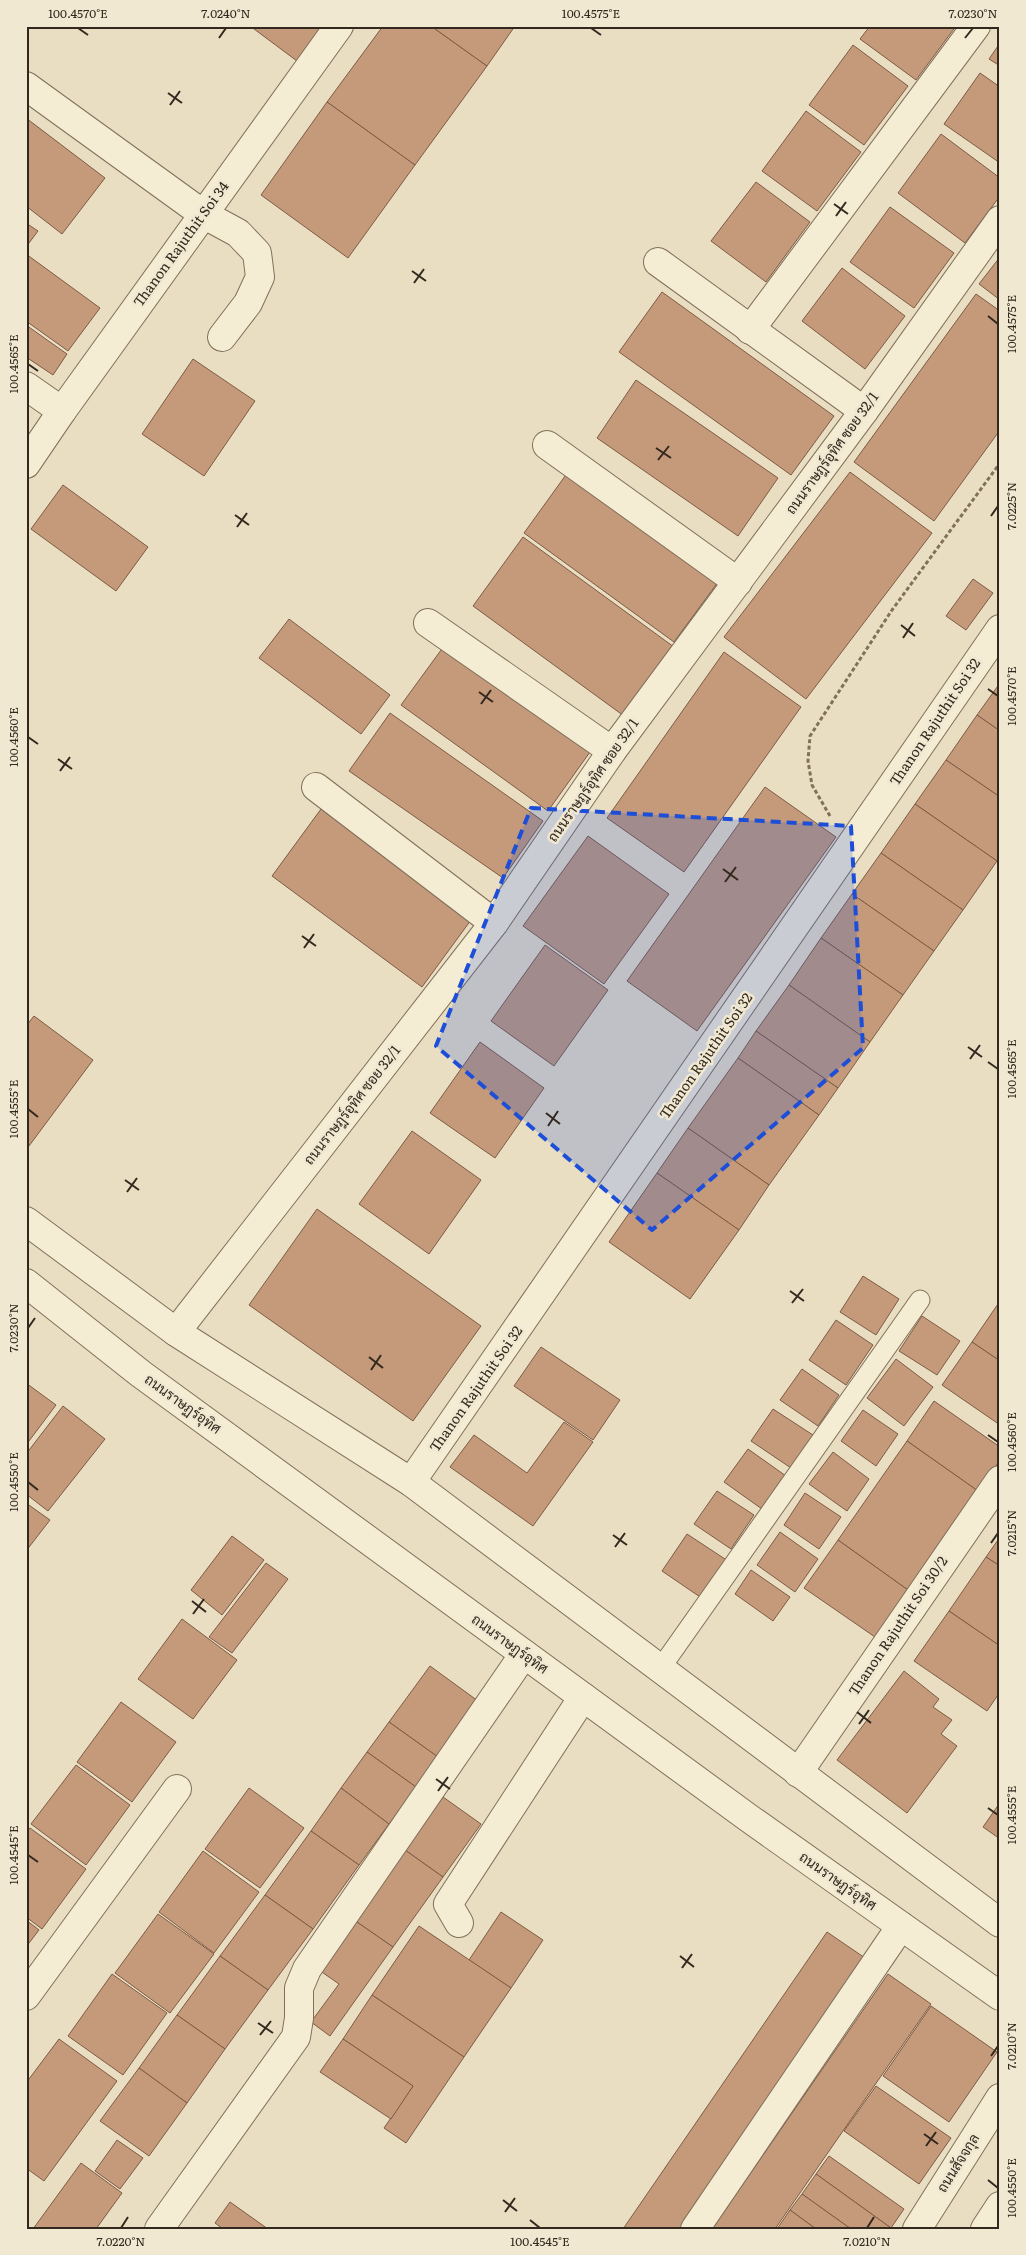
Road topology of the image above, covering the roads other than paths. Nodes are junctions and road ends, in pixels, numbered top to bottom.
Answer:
1 (339, 26) edge
2 (976, 26) edge
3 (26, 86) edge
4 (203, 214) junction
5 (1000, 220) edge
6 (658, 262) dead end
7 (750, 330) junction
8 (222, 337) dead end
9 (26, 386) edge
10 (62, 411) junction
11 (864, 411) junction
12 (547, 445) dead end
13 (26, 464) edge
14 (738, 582) junction
15 (428, 623) dead end
16 (1000, 629) edge
17 (612, 751) junction
18 (316, 788) dead end
19 (494, 923) junction
20 (26, 1221) edge
21 (26, 1283) edge
22 (920, 1300) dead end
23 (176, 1332) junction
24 (1000, 1480) edge
25 (411, 1482) junction
26 (524, 1654) junction
27 (660, 1669) junction
28 (583, 1697) junction
29 (798, 1773) junction
30 (177, 1789) dead end
31 (459, 1923) dead end
32 (1000, 1923) edge
33 (901, 1926) junction
34 (26, 1996) edge
35 (1000, 1996) edge
36 (1000, 2098) edge
37 (1000, 2206) edge
38 (159, 2229) edge
39 (694, 2229) edge
40 (917, 2229) edge
41 (985, 2229) edge

1 - 4 street, Thanon Rajuthit Soi 34
2 - 7 street
3 - 4 street
4 - 8 street
4 - 10 street, Thanon Rajuthit Soi 34
5 - 11 street, ถนนราษฎร์อุทิศ ซอย 32/1
6 - 7 street
7 - 11 street
9 - 10 street
10 - 13 street, Thanon Rajuthit Soi 34
11 - 14 street, ถนนราษฎร์อุทิศ ซอย 32/1
12 - 14 street
14 - 17 street, ถนนราษฎร์อุทิศ ซอย 32/1
15 - 17 street
16 - 25 street, Thanon Rajuthit Soi 32
17 - 19 street, ถนนราษฎร์อุทิศ ซอย 32/1
18 - 19 street
19 - 23 street, ถนนราษฎร์อุทิศ ซอย 32/1
20 - 23 street
21 - 26 street, ถนนราษฏร์อุทิศ
22 - 27 lane
23 - 25 street
24 - 29 street, Thanon Rajuthit Soi 30/2
25 - 27 street
26 - 28 street, ถนนราษฏร์อุทิศ
26 - 38 street
27 - 29 street
28 - 31 street
28 - 33 street, ถนนราษฏร์อุทิศ
29 - 32 street
30 - 34 street
33 - 35 street, ถนนราษฏร์อุทิศ
33 - 39 street
36 - 40 street, ถนนสัจจกุล
37 - 41 street

